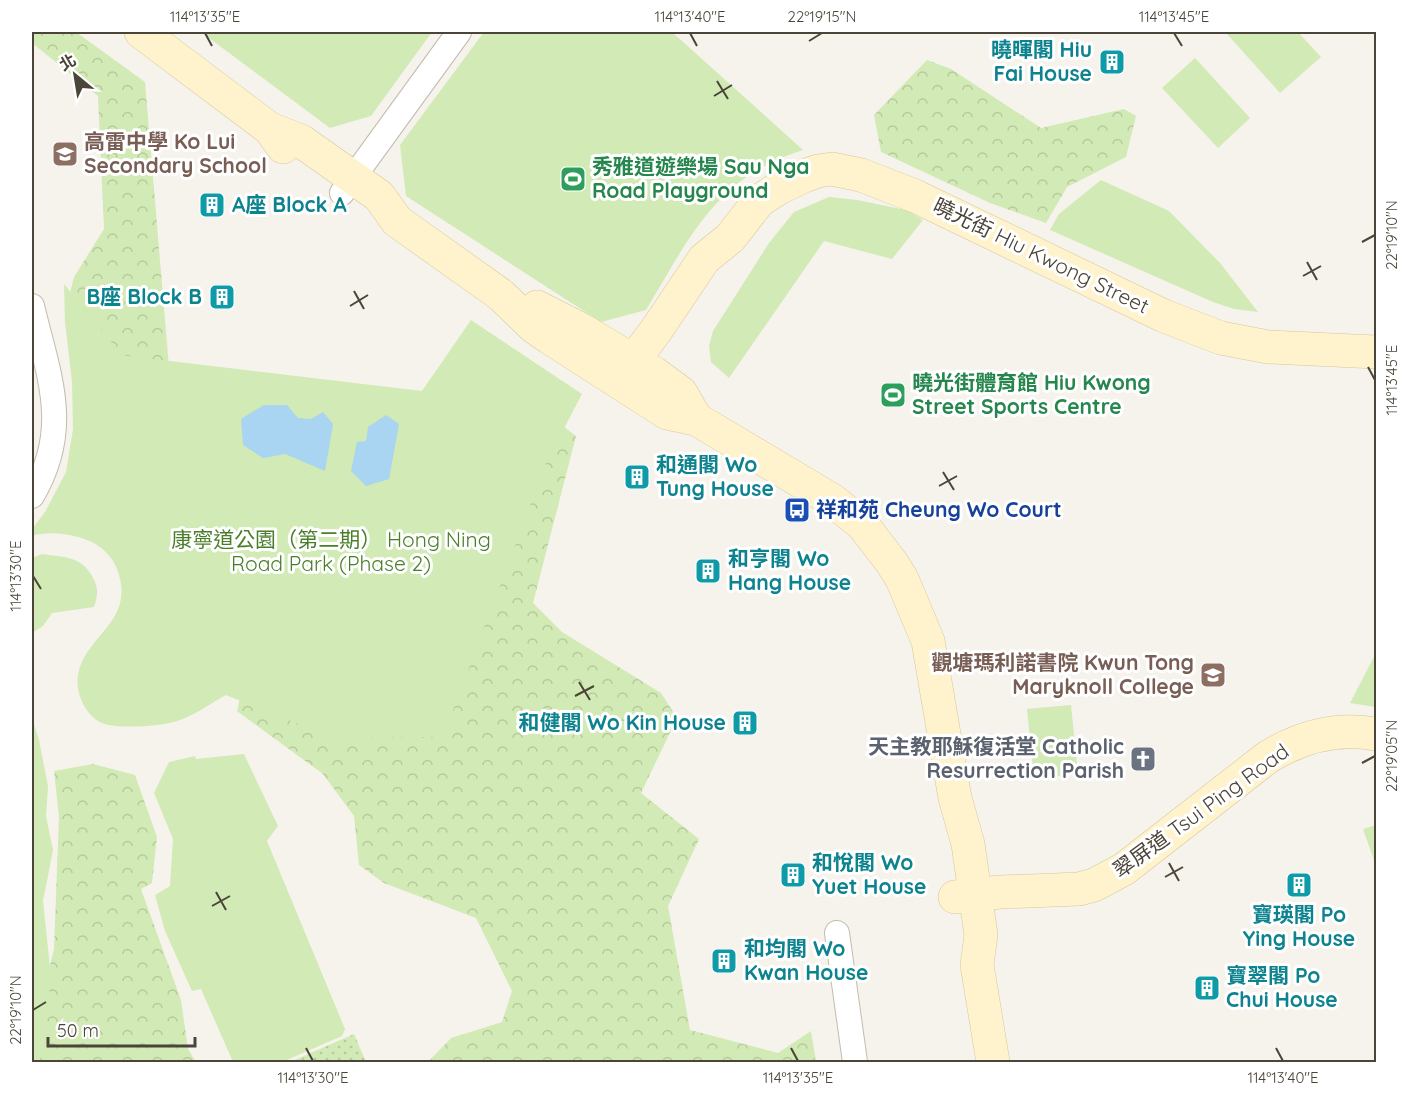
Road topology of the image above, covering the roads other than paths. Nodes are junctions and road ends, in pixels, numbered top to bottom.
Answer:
1 (141, 32) edge
2 (459, 32) edge
3 (347, 185) junction
4 (32, 306) edge
5 (1377, 352) edge
6 (635, 376) junction
7 (32, 496) edge
8 (1377, 734) edge
9 (965, 896) junction
10 (837, 933) dead end
11 (991, 1061) edge
12 (855, 1062) edge

1 - 3 main road
2 - 3 street
3 - 6 main road
4 - 7 street
5 - 6 main road, 曉光街 Hiu Kwong Street
6 - 9 main road
8 - 9 main road, 翠屏道 Tsui Ping Road
9 - 11 main road
10 - 12 street

